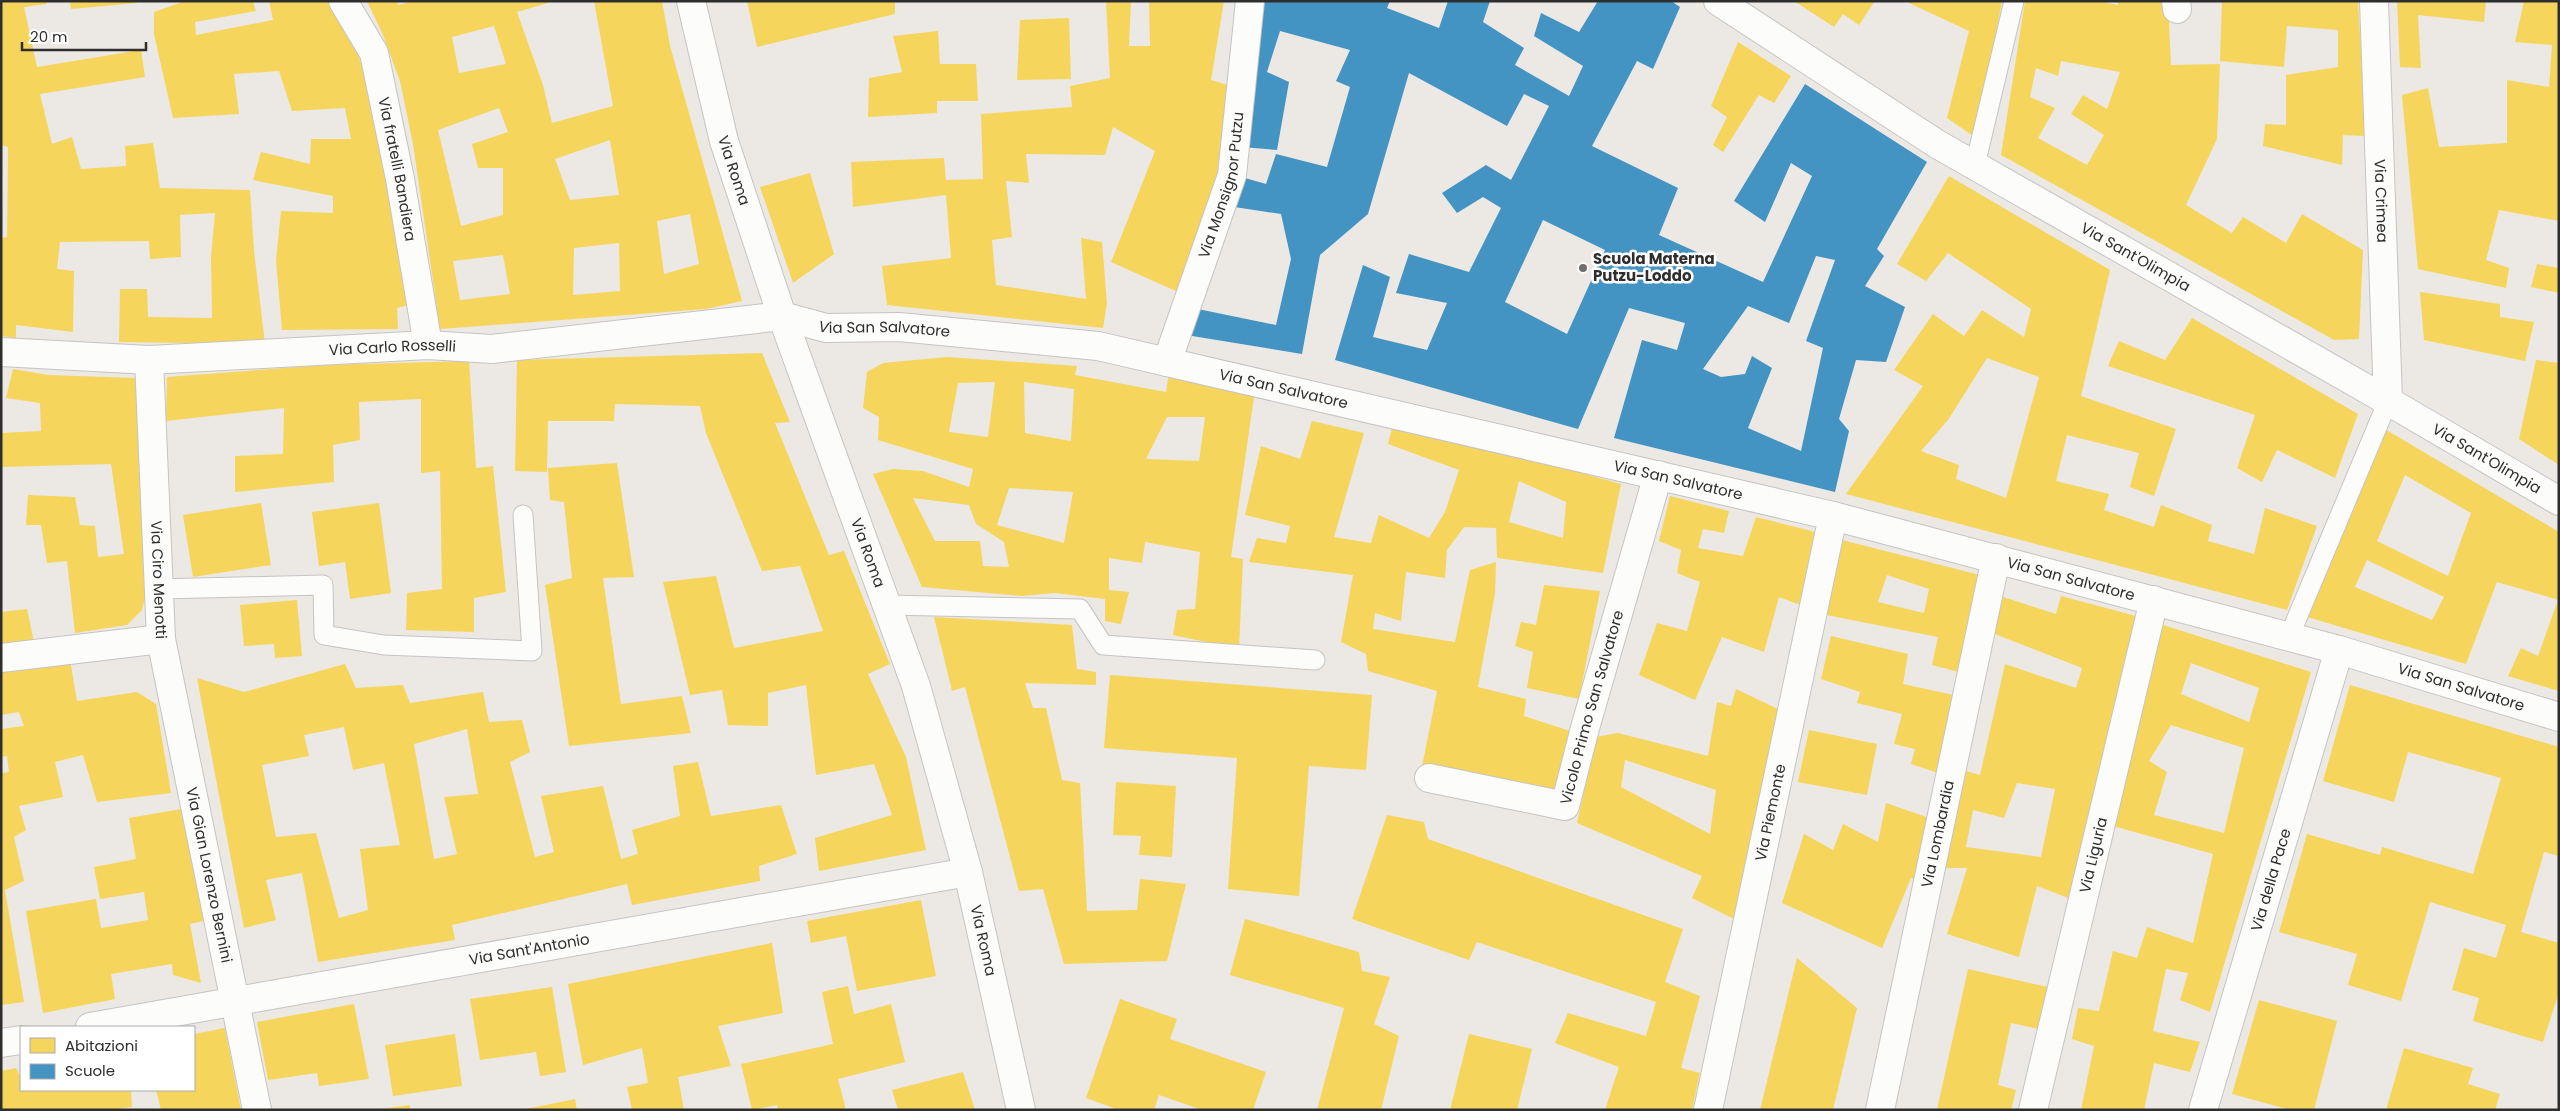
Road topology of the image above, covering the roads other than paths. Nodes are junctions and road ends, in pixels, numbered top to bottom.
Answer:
1 (343, 1) edge
2 (691, 1) edge
3 (1250, 1) edge
4 (2014, 1) edge
5 (2374, 1) edge
6 (1723, 3) edge
7 (1975, 165) junction
8 (782, 316) junction
9 (428, 345) junction
10 (1, 352) edge
11 (149, 360) junction
12 (1167, 362) junction
13 (2388, 401) junction
14 (1658, 475) junction
15 (2559, 501) edge
16 (523, 515) dead end
17 (1833, 516) junction
18 (1996, 558) junction
19 (158, 589) junction
20 (2154, 600) junction
21 (886, 605) junction
22 (2289, 637) junction
23 (161, 639) junction
24 (2339, 650) junction
25 (1, 658) edge
26 (1315, 660) dead end
27 (2559, 717) edge
28 (1429, 778) dead end
29 (968, 872) junction
30 (236, 1001) junction
31 (96, 1026) edge
32 (20, 1040) edge
33 (1, 1043) edge
34 (257, 1110) edge
35 (1021, 1110) edge
36 (1708, 1110) edge
37 (1880, 1110) edge
38 (2033, 1110) edge
39 (2203, 1110) edge

1 - 9 street, Via fratelli Bandiera
2 - 8 street, Via Roma
3 - 12 street, Via Monsignor Putzu
4 - 7 lane
5 - 13 street, Via Crimea
6 - 7 street, Via Sant'Olimpia
7 - 13 street, Via Sant'Olimpia
8 - 9 street, Via Carlo Rosselli
8 - 12 street, Via San Salvatore
8 - 21 street, Via Roma
9 - 11 street, Via Carlo Rosselli
10 - 11 street, Via Carlo Rosselli
11 - 19 street, Via Ciro Menotti
12 - 14 street, Via San Salvatore
13 - 15 street, Via Sant'Olimpia
13 - 22 lane
14 - 17 street, Via San Salvatore
14 - 28 street, Vicolo Primo San Salvatore
16 - 19 lane
17 - 18 street, Via San Salvatore
17 - 36 street, Via Piemonte
18 - 20 street, Via San Salvatore
18 - 37 street, Via Lombardia
19 - 23 street, Via Ciro Menotti
20 - 22 street, Via San Salvatore
20 - 38 street, Via Liguria
21 - 26 lane
21 - 29 street, Via Roma
22 - 24 street, Via San Salvatore
23 - 25 street, Via Ciro Menotti
23 - 30 street, Via Gian Lorenzo Bernini
24 - 27 street, Via San Salvatore
24 - 39 street, Via della Pace
29 - 30 street, Via Sant'Antonio
29 - 35 street, Via Roma
30 - 31 street, Via Sant'Antonio
30 - 34 street, Via Gian Lorenzo Bernini
32 - 33 street

